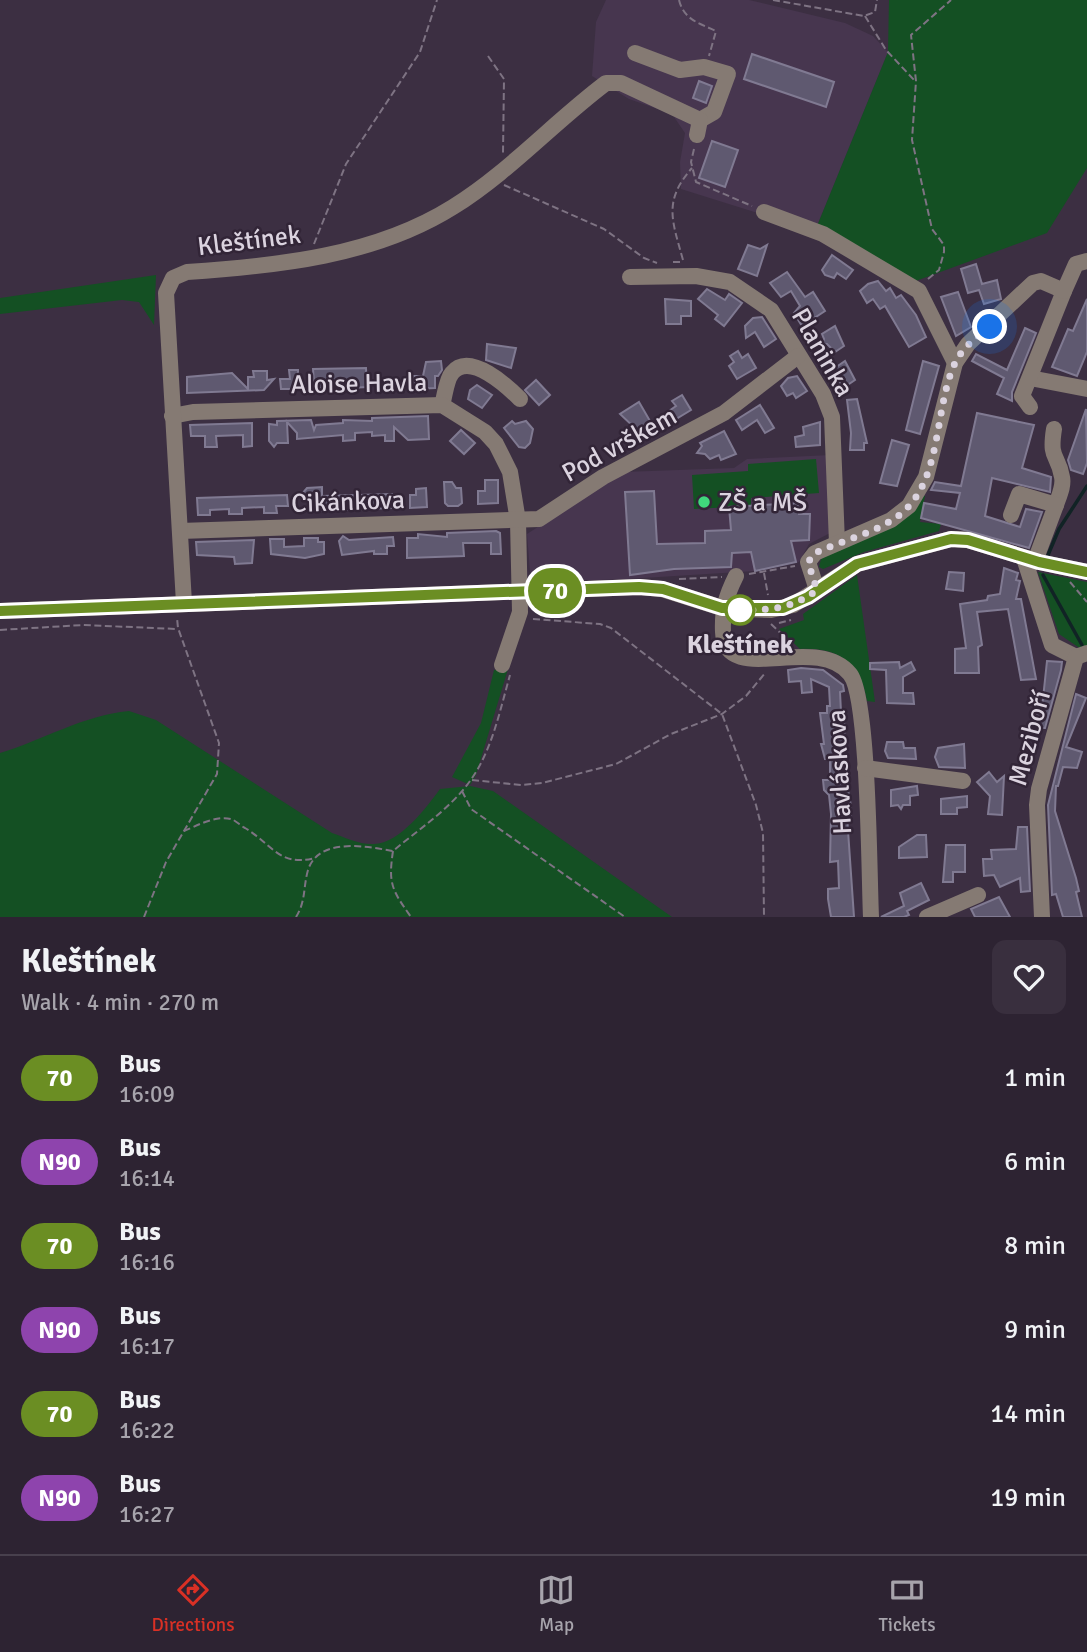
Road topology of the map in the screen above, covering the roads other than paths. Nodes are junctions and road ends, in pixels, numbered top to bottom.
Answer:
1 (635, 53) dead end
2 (764, 212) road end
3 (1087, 261) edge
4 (630, 277) dead end
5 (1064, 291) junction
6 (798, 356) junction
7 (955, 363) junction
8 (1030, 378) junction
9 (1087, 389) edge
10 (520, 398) dead end
11 (442, 405) junction
12 (1030, 407) dead end
13 (172, 416) junction
14 (1054, 429) dead end
15 (1056, 505) junction
16 (1011, 515) dead end
17 (518, 521) junction
18 (180, 531) junction
19 (837, 542) junction
20 (1030, 559) junction
21 (1087, 572) edge
22 (736, 576) road end
23 (817, 590) junction
24 (518, 593) junction
25 (184, 603) junction
26 (722, 608) junction
27 (0, 611) edge
28 (1082, 655) edge
29 (506, 668) road end
30 (864, 768) junction
31 (962, 781) dead end
32 (978, 895) dead end
33 (871, 917) edge
34 (927, 917) edge
35 (1042, 917) edge

1 - 13 street, Kleštínek
2 - 7 street
3 - 5 street
4 - 6 street, Planinka
5 - 7 street
5 - 8 street
6 - 17 street, Pod vrškem
6 - 19 street, Planinka
7 - 19 street
8 - 9 street
8 - 12 street
10 - 11 street
11 - 13 street, Aloise Havla
11 - 17 street, Aloise Havla
13 - 18 street, Kleštínek
14 - 15 street
15 - 16 street
15 - 20 street
17 - 18 street, Cikánkova
17 - 24 street
18 - 25 street, Kleštínek
19 - 23 street
20 - 21 street
20 - 23 street
20 - 28 street
22 - 26 street
23 - 26 street
24 - 25 street
24 - 26 street
24 - 29 street
25 - 27 street
26 - 30 street, Havláskova
28 - 35 street, Meziboří
30 - 31 street
30 - 33 street, Havláskova
32 - 34 street

